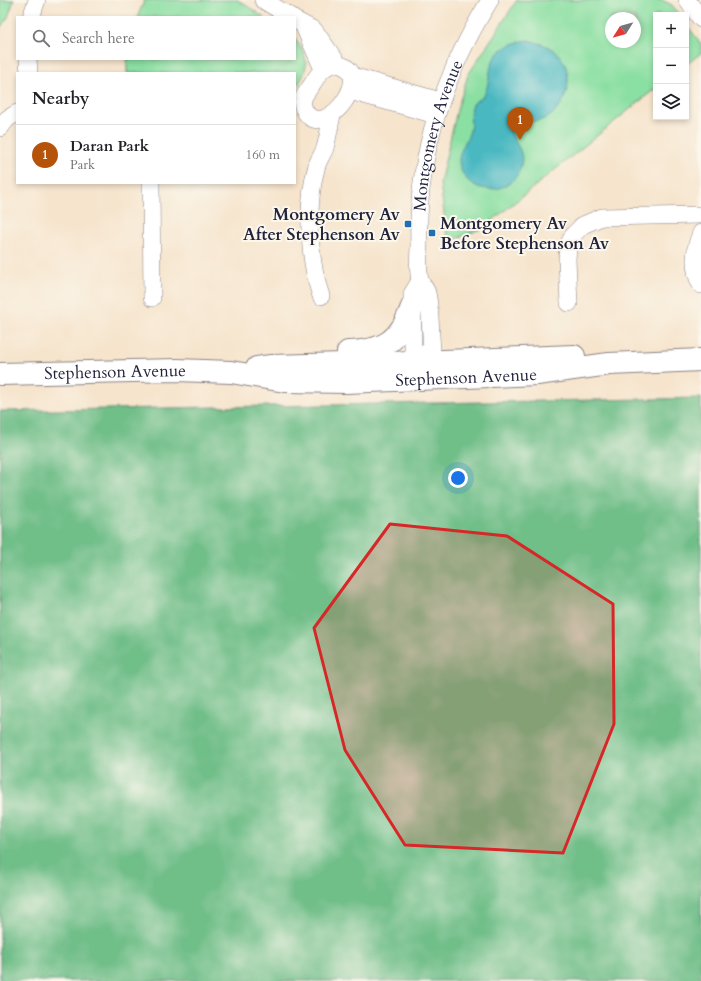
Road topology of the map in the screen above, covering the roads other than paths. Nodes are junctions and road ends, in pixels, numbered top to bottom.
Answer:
1 (37, 0) edge
2 (263, 0) edge
3 (490, 0) edge
4 (687, 0) edge
5 (31, 16) edge
6 (289, 16) edge
7 (701, 19) edge
8 (296, 20) edge
9 (28, 60) edge
10 (331, 67) junction
11 (29, 72) edge
12 (351, 84) junction
13 (302, 107) edge
14 (438, 108) junction
15 (16, 114) edge
16 (332, 114) junction
17 (0, 128) edge
18 (318, 164) junction
19 (151, 184) edge
20 (701, 214) edge
21 (701, 233) edge
22 (420, 281) junction
23 (701, 285) edge
24 (320, 296) dead end
25 (152, 298) dead end
26 (569, 303) dead end
27 (412, 307) junction
28 (701, 347) edge
29 (701, 360) edge
30 (418, 362) junction
31 (271, 366) junction
32 (231, 372) junction
33 (0, 374) edge
34 (537, 374) junction
35 (391, 380) junction

1 - 5 street
2 - 6 street
3 - 14 street, Montgomery Avenue
4 - 7 street
8 - 10 street
9 - 11 street
10 - 12 street
10 - 13 street
12 - 14 street
12 - 16 street
13 - 16 street
13 - 18 street
14 - 22 street, Montgomery Avenue
15 - 17 street
16 - 18 street
18 - 24 street
19 - 25 street
20 - 26 street
21 - 23 street
22 - 27 street, Montgomery Avenue
22 - 30 street, Montgomery Avenue
27 - 30 street, Montgomery Avenue
27 - 31 main road
28 - 30 main road, Stephenson Avenue
29 - 34 main road, Stephenson Avenue
30 - 31 main road, Stephenson Avenue
30 - 34 street
30 - 35 street, Montgomery Avenue
31 - 32 main road, Stephenson Avenue
32 - 33 main road, Stephenson Avenue
32 - 35 main road, Stephenson Avenue
34 - 35 main road, Stephenson Avenue

